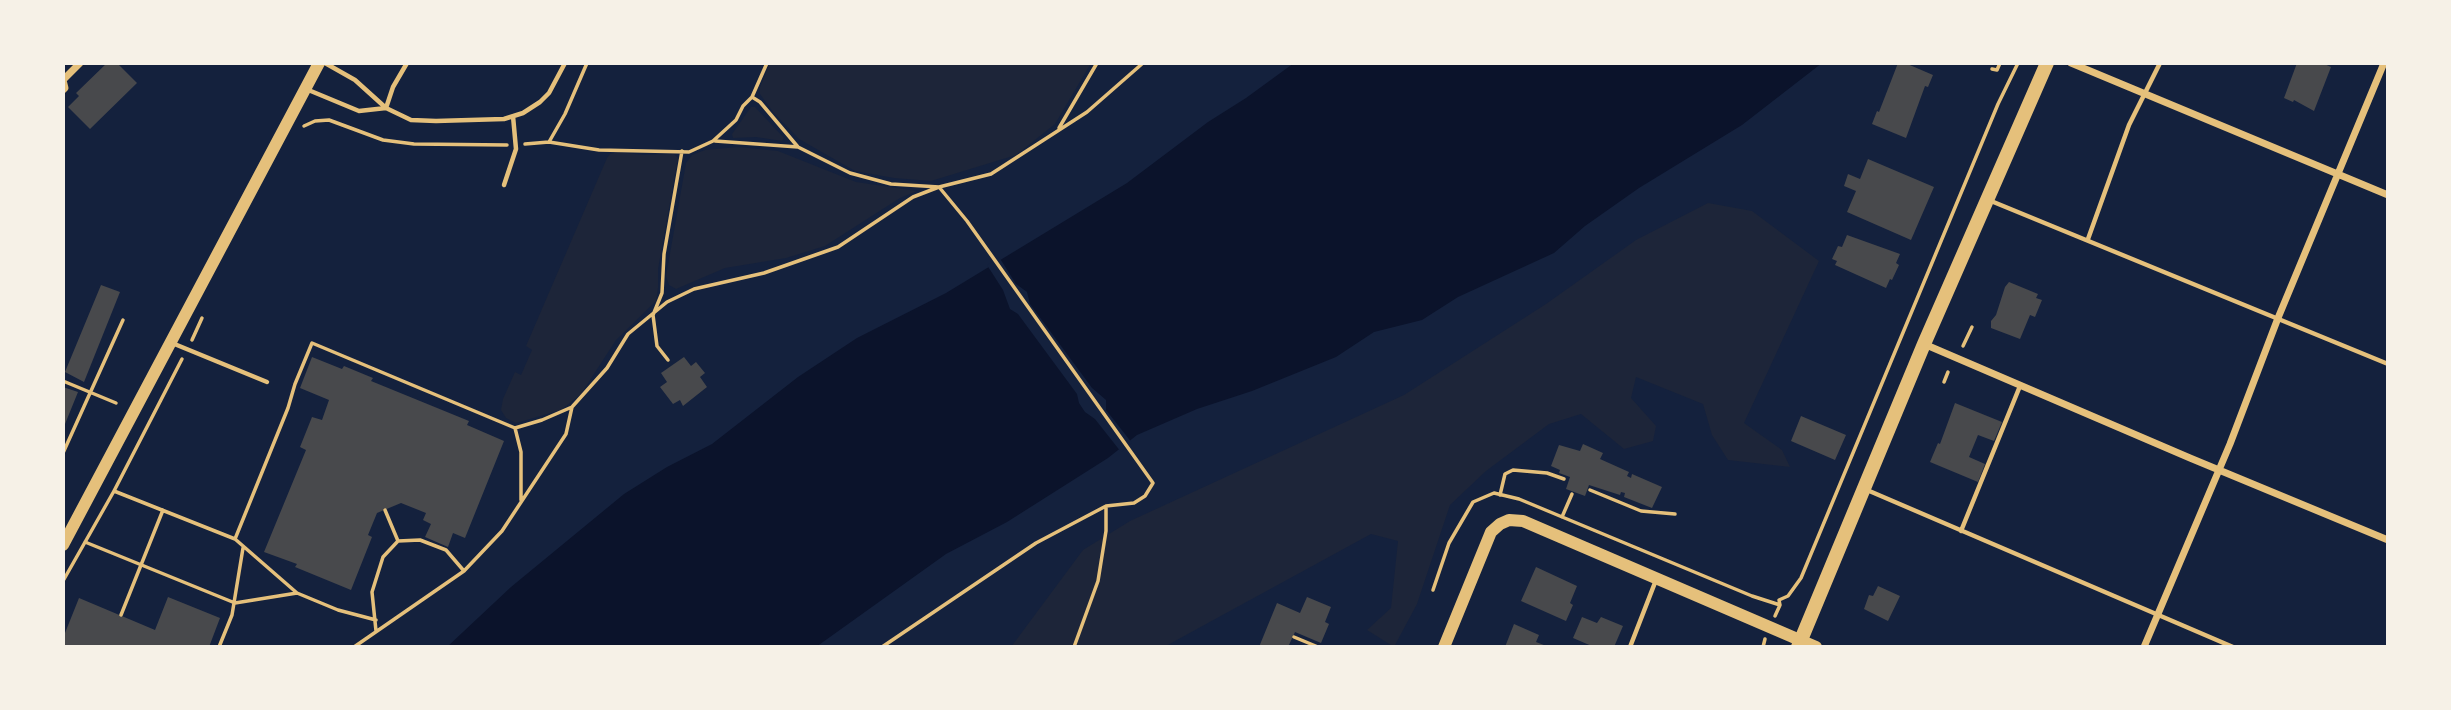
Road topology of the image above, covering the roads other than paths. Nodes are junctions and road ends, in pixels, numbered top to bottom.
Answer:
1 (80, 63) edge
2 (319, 63) edge
3 (325, 63) edge
4 (407, 63) edge
5 (565, 63) edge
6 (2047, 63) edge
7 (2071, 63) edge
8 (2160, 63) edge
9 (2384, 63) edge
10 (306, 88) junction
11 (63, 90) edge
12 (2145, 93) junction
13 (386, 108) junction
14 (513, 116) junction
15 (2337, 174) junction
16 (504, 185) dead end
17 (2388, 195) edge
18 (1987, 199) junction
19 (2088, 239) junction
20 (2278, 318) junction
21 (172, 343) junction
22 (1924, 344) junction
23 (2388, 364) edge
24 (267, 382) dead end
25 (2020, 385) junction
26 (2218, 470) junction
27 (1864, 489) junction
28 (1961, 531) junction
29 (2388, 540) edge
30 (63, 545) edge
31 (1657, 579) junction
32 (2158, 615) junction
33 (1799, 644) edge
34 (1444, 647) edge
35 (1630, 647) edge
36 (1816, 647) edge
37 (2144, 647) edge
38 (2232, 647) edge

1 - 11 street
2 - 10 street
3 - 13 lane
4 - 13 lane
5 - 14 lane
6 - 18 main road
7 - 12 street
8 - 12 lane
9 - 15 street
10 - 13 lane
10 - 21 street
12 - 15 street
12 - 19 lane
13 - 14 lane
14 - 16 lane
15 - 17 street
15 - 20 street
18 - 19 lane
18 - 22 main road
19 - 20 lane
20 - 23 lane
20 - 26 street
21 - 24 lane
21 - 30 street
22 - 25 street
22 - 27 main road
25 - 26 street
25 - 28 lane
26 - 29 street
26 - 32 street
27 - 28 lane
27 - 33 main road
28 - 32 lane
31 - 33 street
31 - 34 street
31 - 35 lane
32 - 37 street
32 - 38 lane
33 - 36 street

